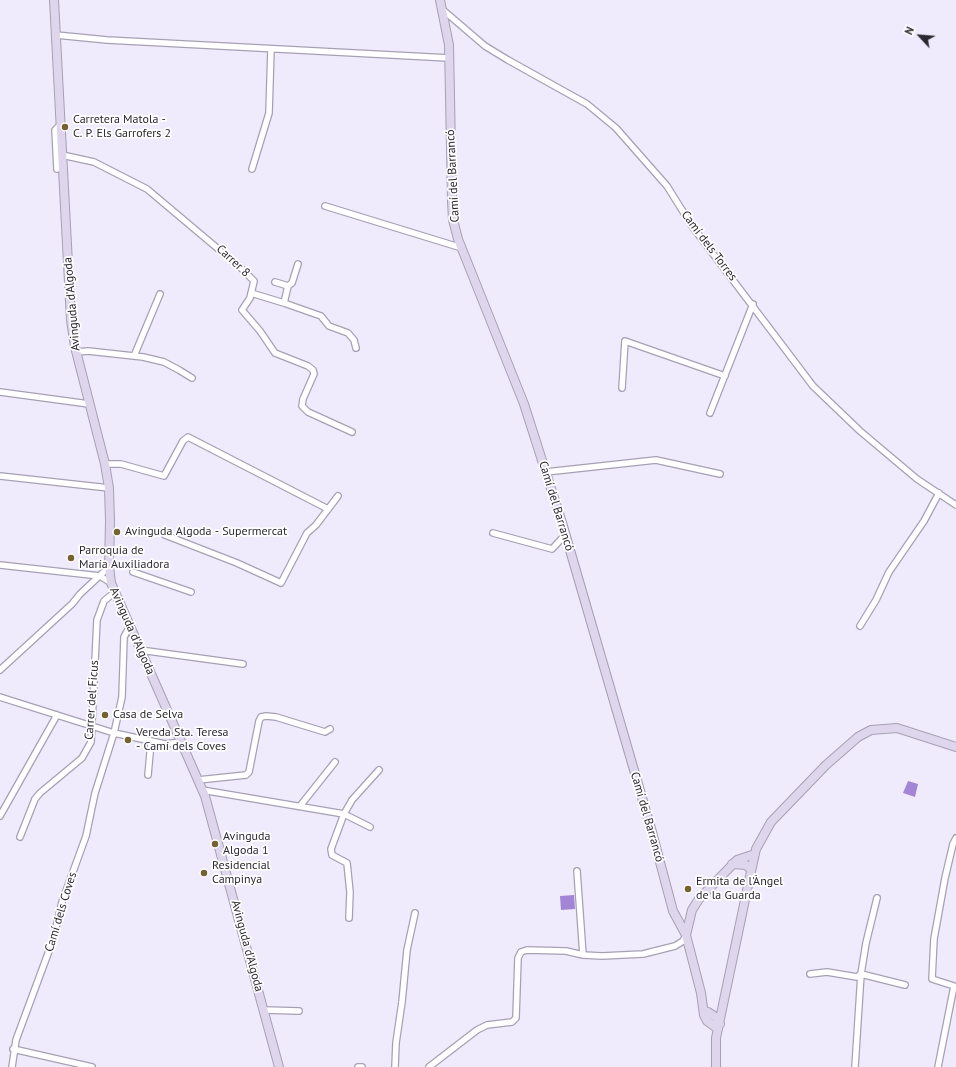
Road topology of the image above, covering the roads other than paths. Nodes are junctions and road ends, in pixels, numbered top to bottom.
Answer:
1 (54, 0) edge
2 (440, 0) edge
3 (443, 10) junction
4 (56, 35) junction
5 (271, 49) junction
6 (449, 58) junction
7 (60, 126) junction
8 (62, 155) junction
9 (57, 169) dead end
10 (252, 169) dead end
11 (325, 206) dead end
12 (462, 248) junction
13 (298, 264) dead end
14 (275, 282) dead end
15 (288, 286) junction
16 (251, 293) junction
17 (160, 294) dead end
18 (284, 302) junction
19 (753, 304) junction
20 (356, 348) dead end
21 (76, 352) junction
22 (134, 356) junction
23 (725, 376) junction
24 (192, 378) dead end
25 (622, 388) dead end
26 (0, 392) edge
27 (88, 404) junction
28 (710, 413) dead end
29 (352, 432) dead end
30 (105, 464) junction
31 (546, 472) junction
32 (720, 474) dead end
33 (0, 476) edge
34 (109, 488) junction
35 (938, 493) junction
36 (338, 496) dead end
37 (956, 505) edge
38 (328, 509) junction
39 (493, 533) dead end
40 (565, 535) junction
41 (165, 536) dead end
42 (0, 564) edge
43 (108, 567) junction
44 (133, 572) dead end
45 (100, 576) junction
46 (111, 583) junction
47 (115, 592) junction
48 (191, 592) dead end
49 (130, 626) junction
50 (860, 626) dead end
51 (140, 650) junction
52 (243, 664) dead end
53 (0, 670) edge
54 (0, 697) edge
55 (57, 715) junction
56 (92, 726) junction
57 (330, 729) dead end
58 (114, 733) junction
59 (151, 742) junction
60 (181, 742) junction
61 (956, 746) edge
62 (335, 762) dead end
63 (379, 770) dead end
64 (148, 775) dead end
65 (198, 780) junction
66 (202, 790) junction
67 (791, 801) junction
68 (300, 806) junction
69 (344, 814) junction
70 (0, 816) edge
71 (775, 823) junction
72 (370, 827) dead end
73 (20, 837) dead end
74 (956, 838) edge
75 (751, 863) junction
76 (732, 864) junction
77 (577, 871) dead end
78 (753, 883) junction
79 (877, 898) dead end
80 (415, 914) dead end
81 (349, 918) dead end
82 (686, 935) junction
83 (583, 955) junction
84 (734, 971) junction
85 (810, 974) dead end
86 (862, 974) junction
87 (905, 985) dead end
88 (722, 1009) junction
89 (264, 1010) junction
90 (299, 1010) dead end
91 (706, 1011) junction
92 (717, 1023) junction
93 (721, 1047) junction
94 (13, 1049) junction
95 (12, 1067) edge
96 (92, 1067) edge
97 (279, 1067) edge
98 (358, 1067) edge
99 (362, 1067) edge
100 (396, 1067) edge
101 (429, 1067) edge
102 (716, 1067) edge
103 (721, 1067) edge
104 (855, 1067) edge
105 (938, 1067) edge

1 - 4 street, Avinguda d'Algoda
2 - 3 street, Camí del Barrancó
3 - 6 street, Camí del Barrancó
3 - 19 street, Camí dels Torres
4 - 5 street
4 - 7 street, Avinguda d'Algoda
5 - 6 street
5 - 10 street
6 - 12 street, Camí del Barrancó
7 - 8 street, Avinguda d'Algoda
7 - 9 street
8 - 16 street, Carrer 8
8 - 21 street, Avinguda d'Algoda
11 - 12 street
12 - 31 street, Camí del Barrancó
13 - 15 street
14 - 15 street
15 - 18 street
16 - 18 street
16 - 29 street, Carrer 8
17 - 22 street
18 - 20 street
19 - 23 street
19 - 35 street, Camí dels Torres
21 - 22 street
21 - 27 street, Avinguda d'Algoda
22 - 24 street
23 - 25 street
23 - 28 street
26 - 27 street
27 - 30 street, Avinguda d'Algoda
30 - 34 street, Avinguda d'Algoda
30 - 38 street
31 - 32 street
31 - 40 street, Camí del Barrancó
33 - 34 street
34 - 43 street, Avinguda d'Algoda
35 - 37 street, Camí dels Torres
35 - 50 street
36 - 38 street
38 - 41 street
39 - 40 street
40 - 82 street, Camí del Barrancó
42 - 45 street
43 - 45 street
43 - 46 street, Avinguda d'Algoda
44 - 48 street
45 - 46 street
45 - 53 street
46 - 47 street, Avinguda d'Algoda
47 - 49 street, Avinguda d'Algoda
47 - 56 street, Carrer del Ficus
49 - 51 street, Avinguda d'Algoda
49 - 58 street, Camí dels Coves
51 - 52 street
51 - 60 street, Avinguda d'Algoda
54 - 55 street
55 - 56 street
55 - 70 street
56 - 58 street
56 - 73 street, Carrer del Ficus
57 - 65 street
58 - 59 street
58 - 94 street, Camí dels Coves
59 - 60 street
59 - 64 street
60 - 65 street, Avinguda d'Algoda
61 - 67 street
62 - 68 street
63 - 69 street
65 - 66 street, Avinguda d'Algoda
66 - 68 street
66 - 89 street, Avinguda d'Algoda
67 - 71 street
67 - 75 street
68 - 69 street
69 - 72 street
69 - 81 street
71 - 75 street
71 - 78 street
74 - 105 street
75 - 76 street
75 - 76 street
75 - 78 street
75 - 88 street
76 - 82 street
77 - 83 street
78 - 84 street
79 - 86 street
80 - 100 street
82 - 83 street
82 - 91 street, Camí del Barrancó
83 - 101 street
84 - 92 street
84 - 93 street
85 - 86 street
86 - 87 street
86 - 104 street
88 - 91 street
88 - 92 street
89 - 90 street
89 - 97 street, Avinguda d'Algoda
91 - 92 street, Camí del Barrancó
92 - 93 street
92 - 102 street
93 - 103 street
94 - 95 street, Camí dels Coves
94 - 96 street
98 - 99 street

